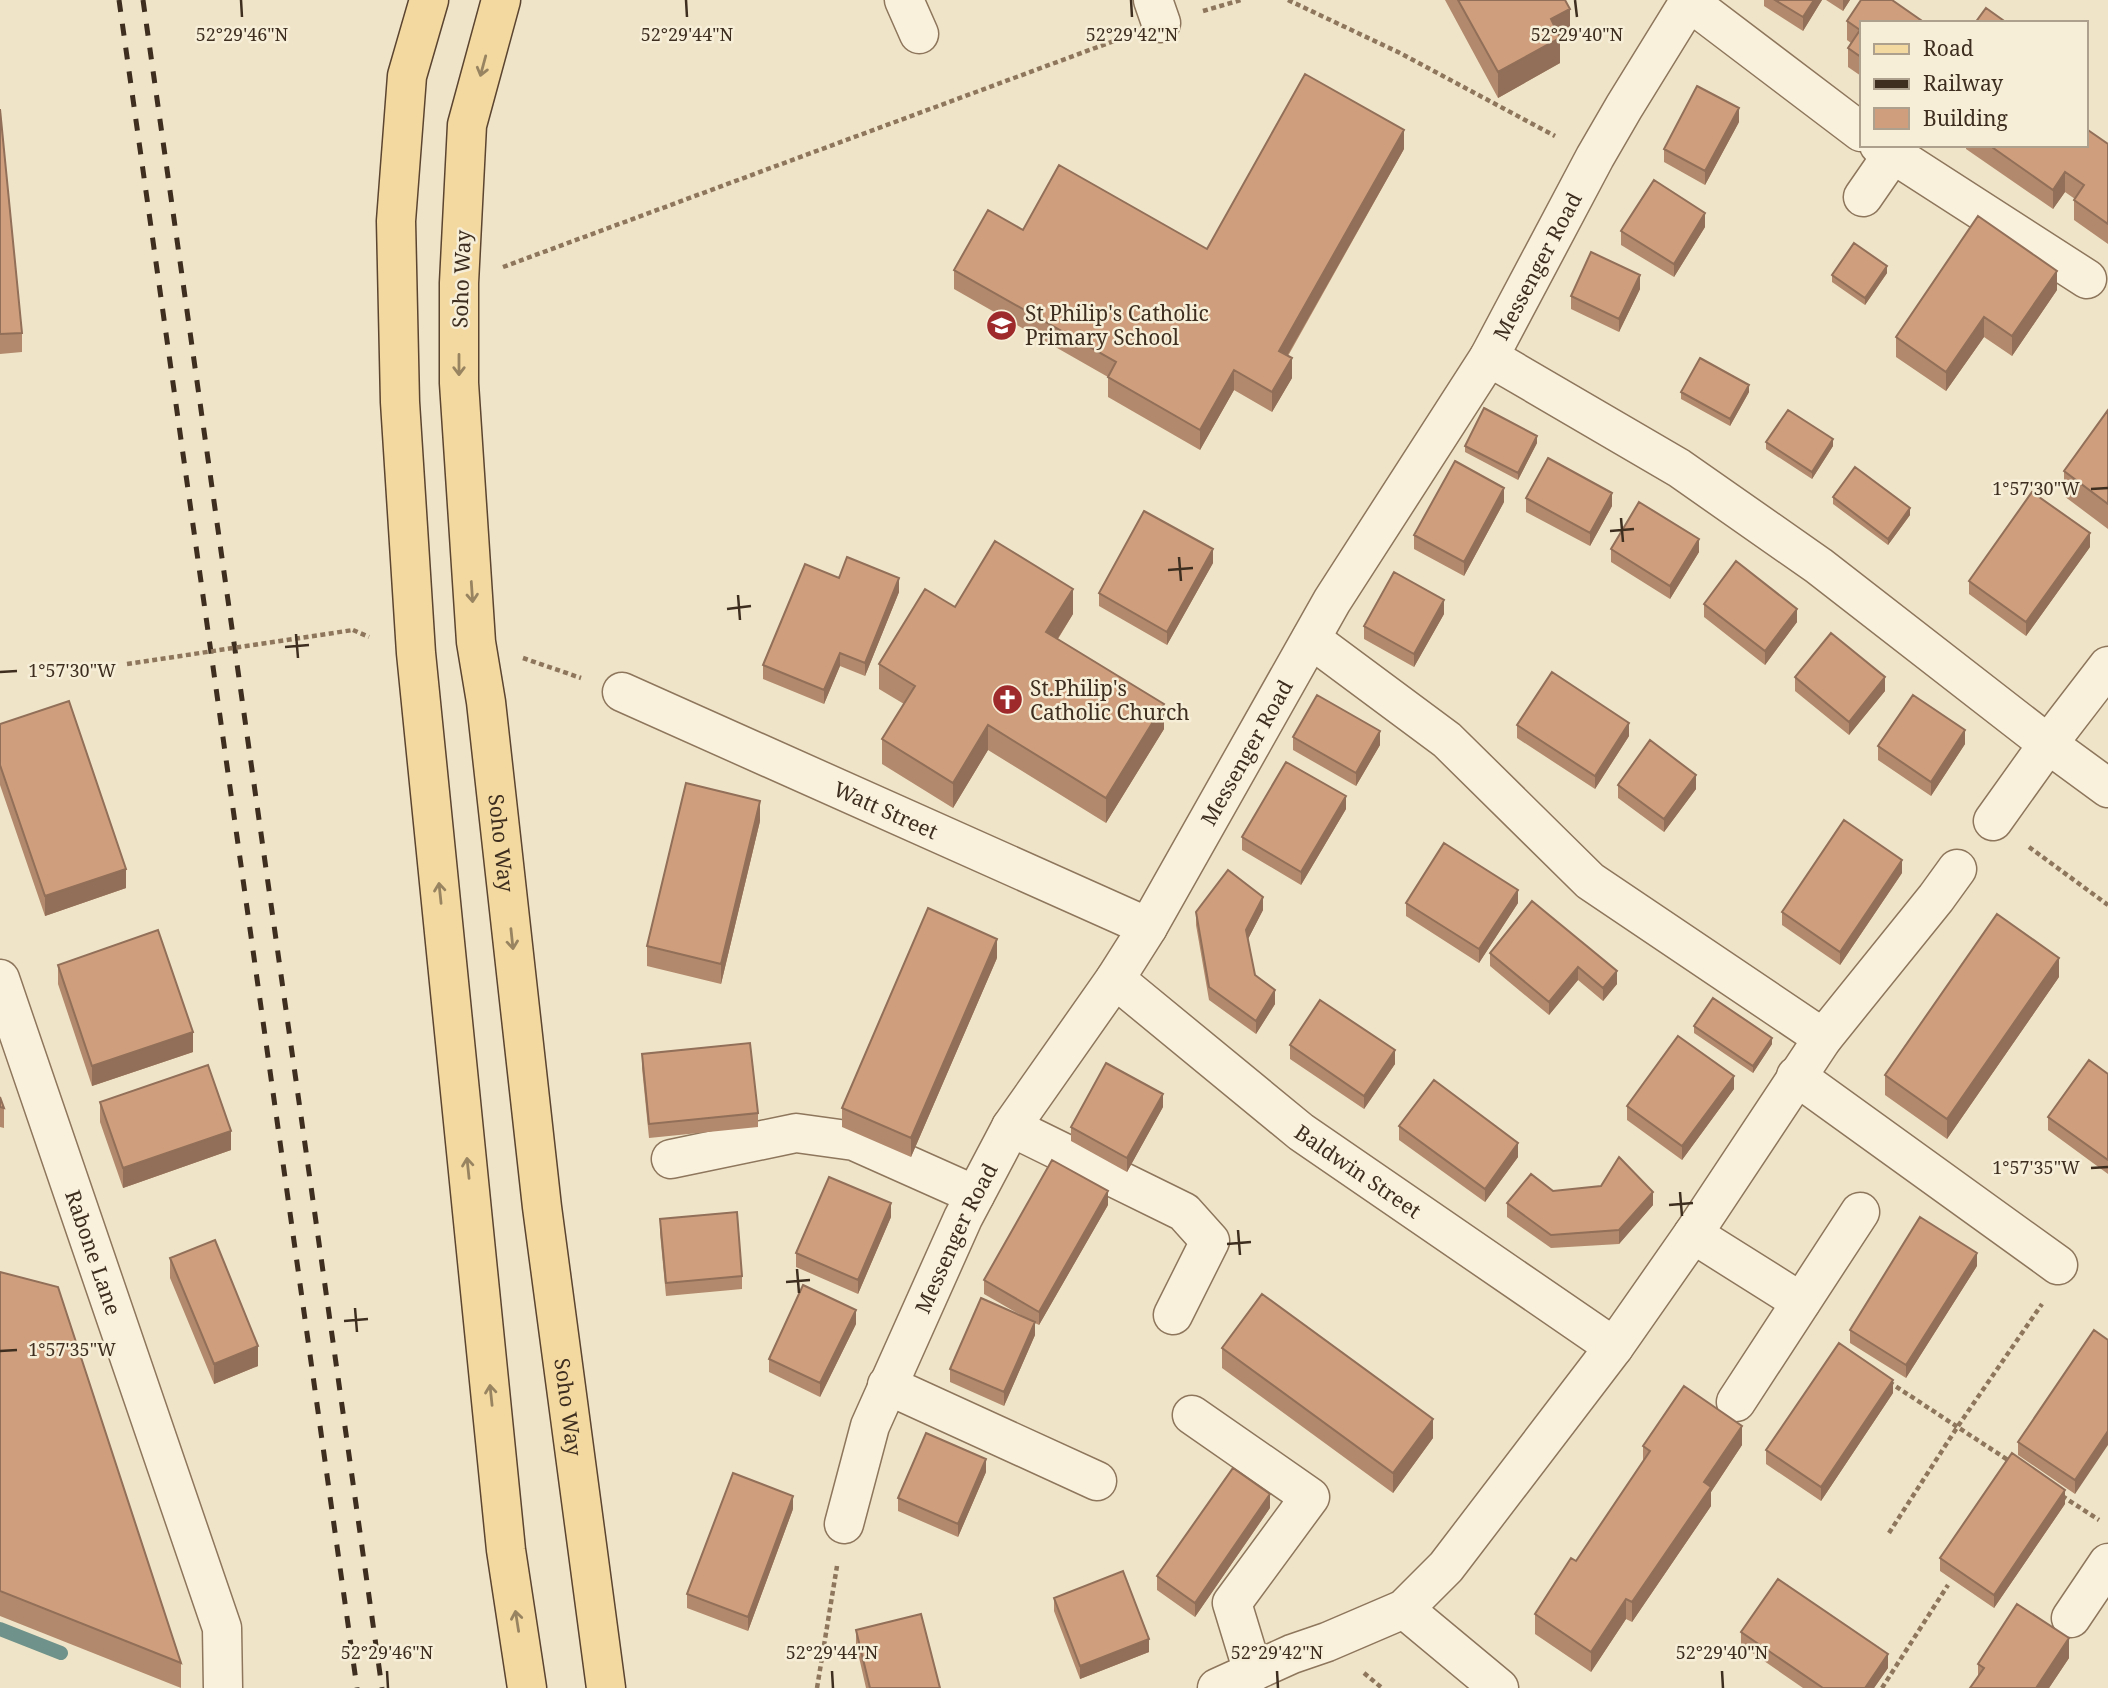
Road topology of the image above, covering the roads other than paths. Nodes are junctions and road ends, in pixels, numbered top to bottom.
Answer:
1 (429, 0) edge
2 (501, 0) edge
3 (904, 0) edge
4 (1689, 1) edge
5 (919, 34) dead end
6 (1860, 131) edge
7 (1886, 150) edge
8 (1863, 197) dead end
9 (2087, 279) dead end
10 (1489, 357) junction
11 (1311, 639) junction
12 (2108, 666) edge
13 (622, 692) road end
14 (2048, 744) junction
15 (2108, 788) edge
16 (1993, 821) road end
17 (1957, 869) dead end
18 (1148, 927) junction
19 (0, 979) edge
20 (1115, 979) junction
21 (1823, 1038) junction
22 (1792, 1082) junction
23 (1011, 1127) junction
24 (671, 1159) dead end
25 (975, 1195) junction
26 (1860, 1212) dead end
27 (1693, 1234) junction
28 (2052, 1282) road end
29 (1801, 1302) junction
30 (1173, 1315) dead end
31 (1614, 1347) junction
32 (887, 1385) junction
33 (1736, 1402) dead end
34 (1192, 1415) dead end
35 (1097, 1481) dead end
36 (844, 1524) road end
37 (2108, 1563) edge
38 (1404, 1609) junction
39 (2071, 1618) dead end
40 (1253, 1672) junction
41 (223, 1688) edge
42 (527, 1688) edge
43 (606, 1688) edge
44 (1217, 1688) edge
45 (1499, 1688) edge

42 -> 1 main road
2 -> 43 main road, Soho Way
3 - 5 street
4 - 6 street
4 - 10 street, Messenger Road
7 - 8 street
7 - 9 street
10 - 11 street, Messenger Road
10 - 14 street
11 - 18 street, Messenger Road
11 - 21 street
12 - 14 street
13 - 18 street, Watt Street
14 - 15 street
14 - 16 street
17 - 21 street
18 - 20 street, Messenger Road
19 - 41 street, Rabone Lane
20 - 23 street, Messenger Road
20 - 31 street, Baldwin Street
21 - 22 street
22 - 27 street
22 - 28 street
23 - 25 street, Messenger Road
23 - 30 street
24 - 25 street
25 - 32 street, Messenger Road
26 - 29 street
27 - 29 street
27 - 31 street
29 - 33 street
31 - 38 street
32 - 35 street
32 - 36 street, Messenger Road
34 - 40 street
37 - 39 street
38 - 40 street
38 - 45 street
40 - 44 street

